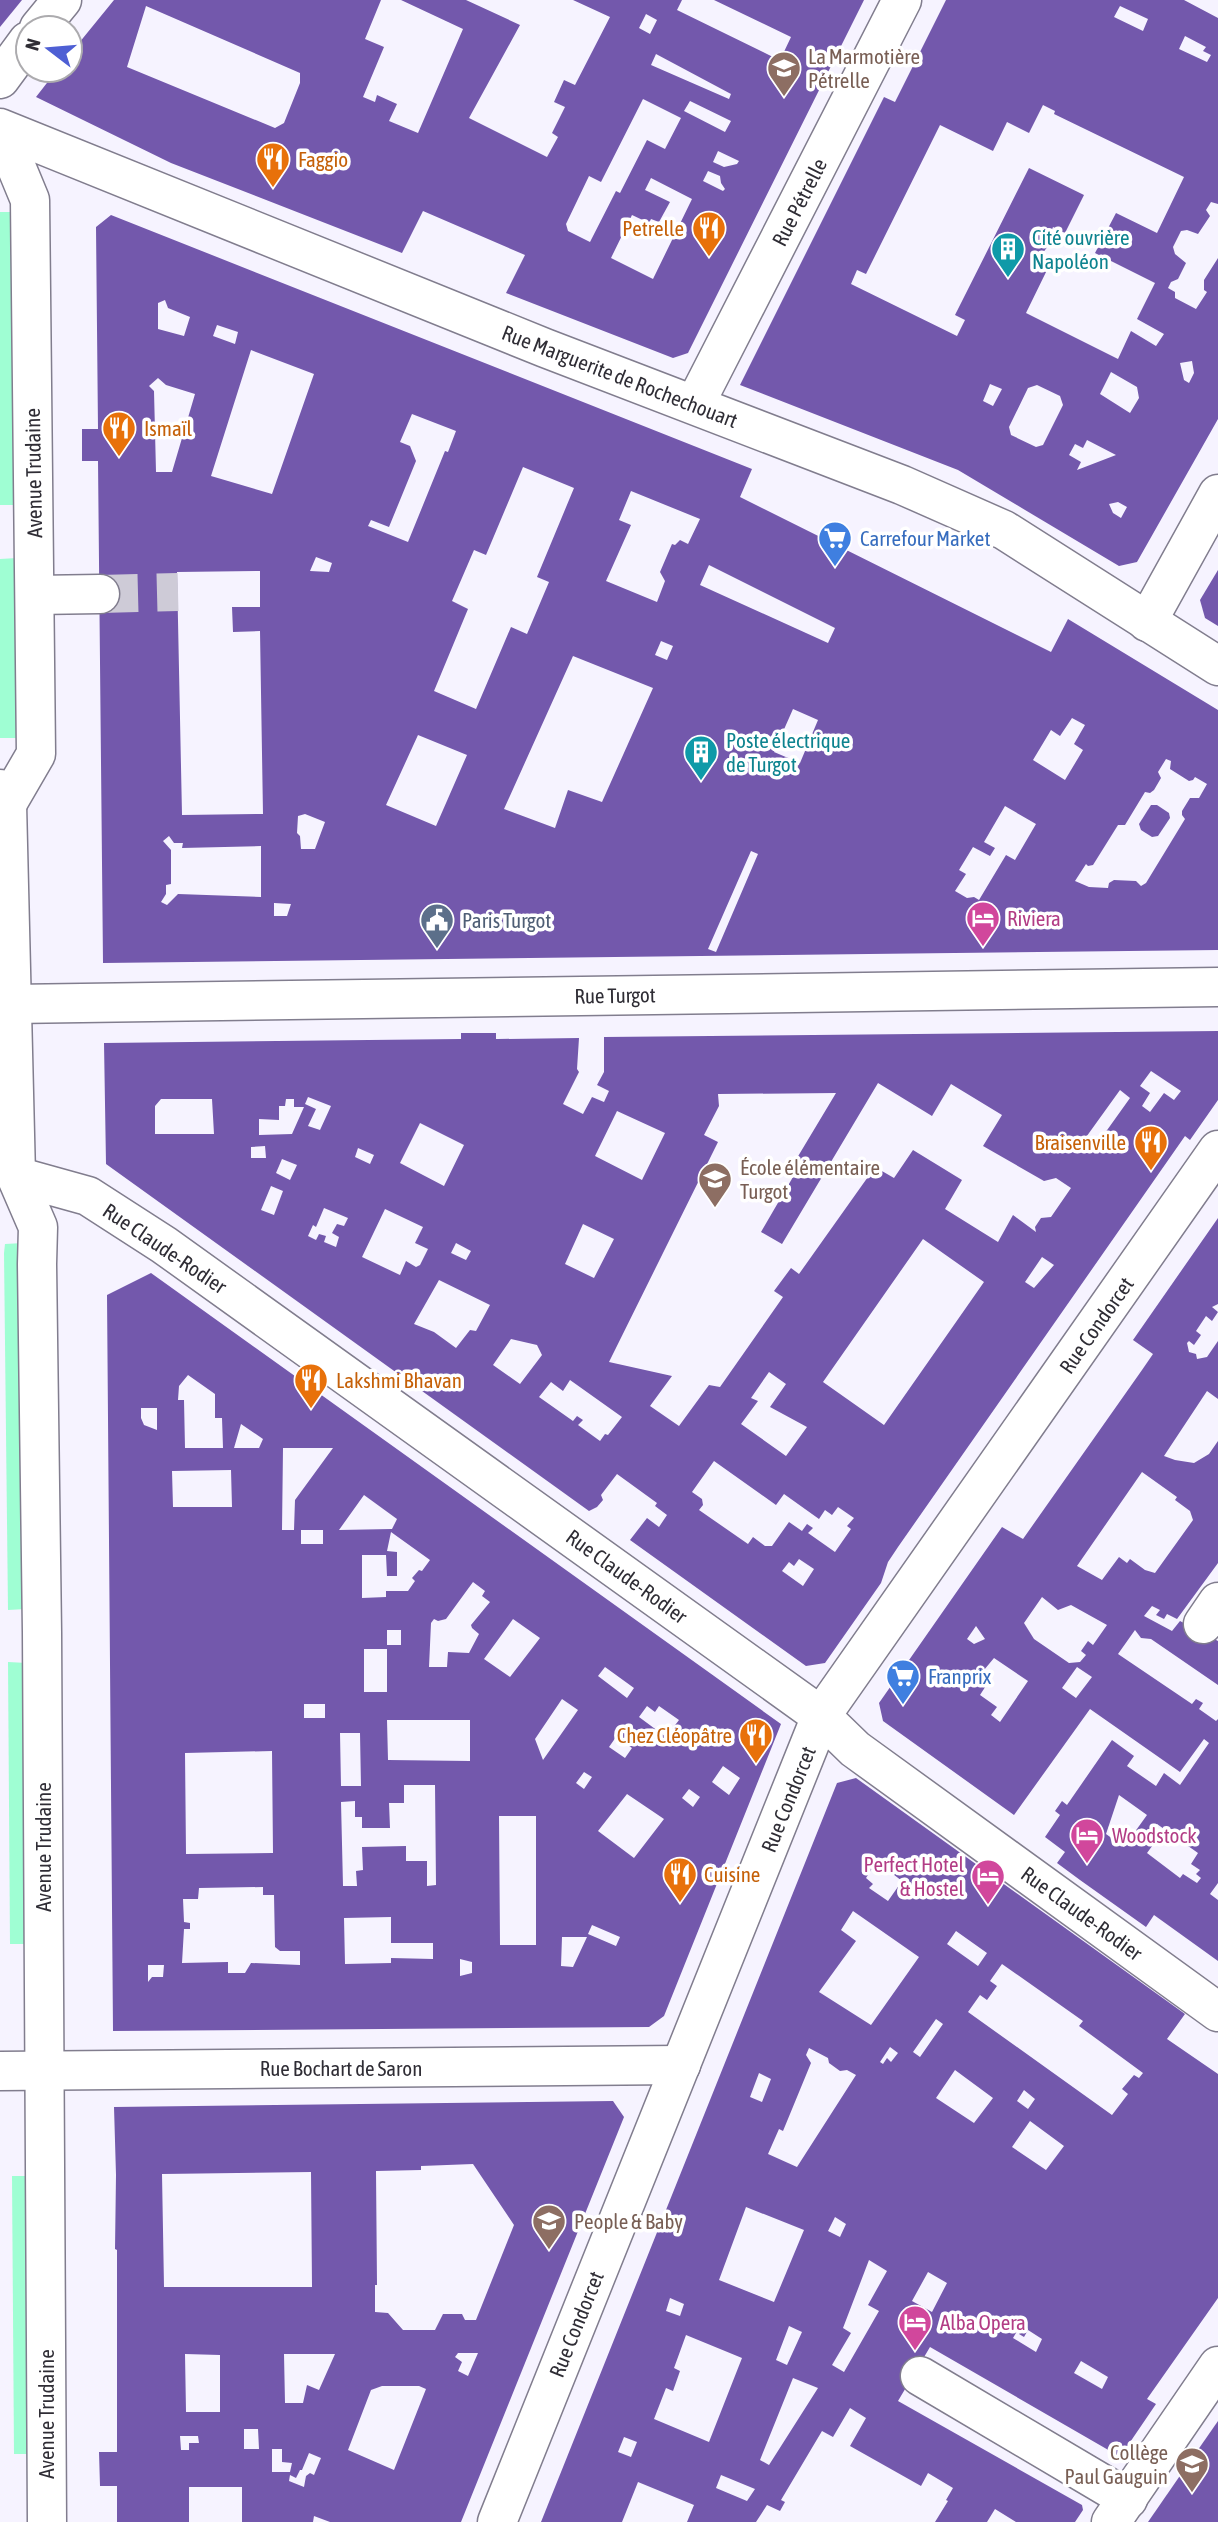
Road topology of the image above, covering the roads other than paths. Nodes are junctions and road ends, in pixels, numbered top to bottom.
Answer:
1 (62, 0) edge
2 (902, 0) edge
3 (50, 14) edge
4 (14, 60) edge
5 (0, 79) edge
6 (0, 128) edge
7 (0, 142) edge
8 (695, 404) junction
9 (1218, 494) edge
10 (100, 594) tunnel mouth
11 (35, 595) junction
12 (1147, 622) junction
13 (1218, 666) edge
14 (4, 796) edge
15 (4, 864) edge
16 (1218, 987) edge
17 (12, 1004) junction
18 (1218, 1150) edge
19 (8, 1188) edge
20 (821, 1716) junction
21 (1218, 2012) edge
22 (681, 2065) junction
23 (44, 2070) junction
24 (0, 2071) edge
25 (1218, 2366) edge
26 (920, 2376) dead end
27 (1119, 2510) edge
28 (47, 2522) edge
29 (497, 2522) edge

1 - 3 street
2 - 8 street, Rue Pétrelle
4 - 5 street
6 - 8 street, Rue Marguerite de Rochechouart
7 - 11 street, Avenue Trudaine
8 - 12 street, Rue Marguerite de Rochechouart
9 - 12 street
10 - 11 street
11 - 14 street, Avenue Trudaine
12 - 13 street, Rue Marguerite de Rochechouart
14 - 15 street, Avenue Trudaine
15 - 17 street, Avenue Trudaine
16 - 17 street, Rue Turgot
17 - 19 street, Avenue Trudaine
18 - 20 street, Rue Condorcet
19 - 20 street, Rue Claude-Rodier
19 - 23 street, Avenue Trudaine
20 - 21 street, Rue Claude-Rodier
20 - 22 street, Rue Condorcet
22 - 23 street, Rue Bochart de Saron
22 - 29 street, Rue Condorcet
23 - 24 street, Rue Bochart de Saron
23 - 28 street, Avenue Trudaine
25 - 27 street
26 - 27 street

